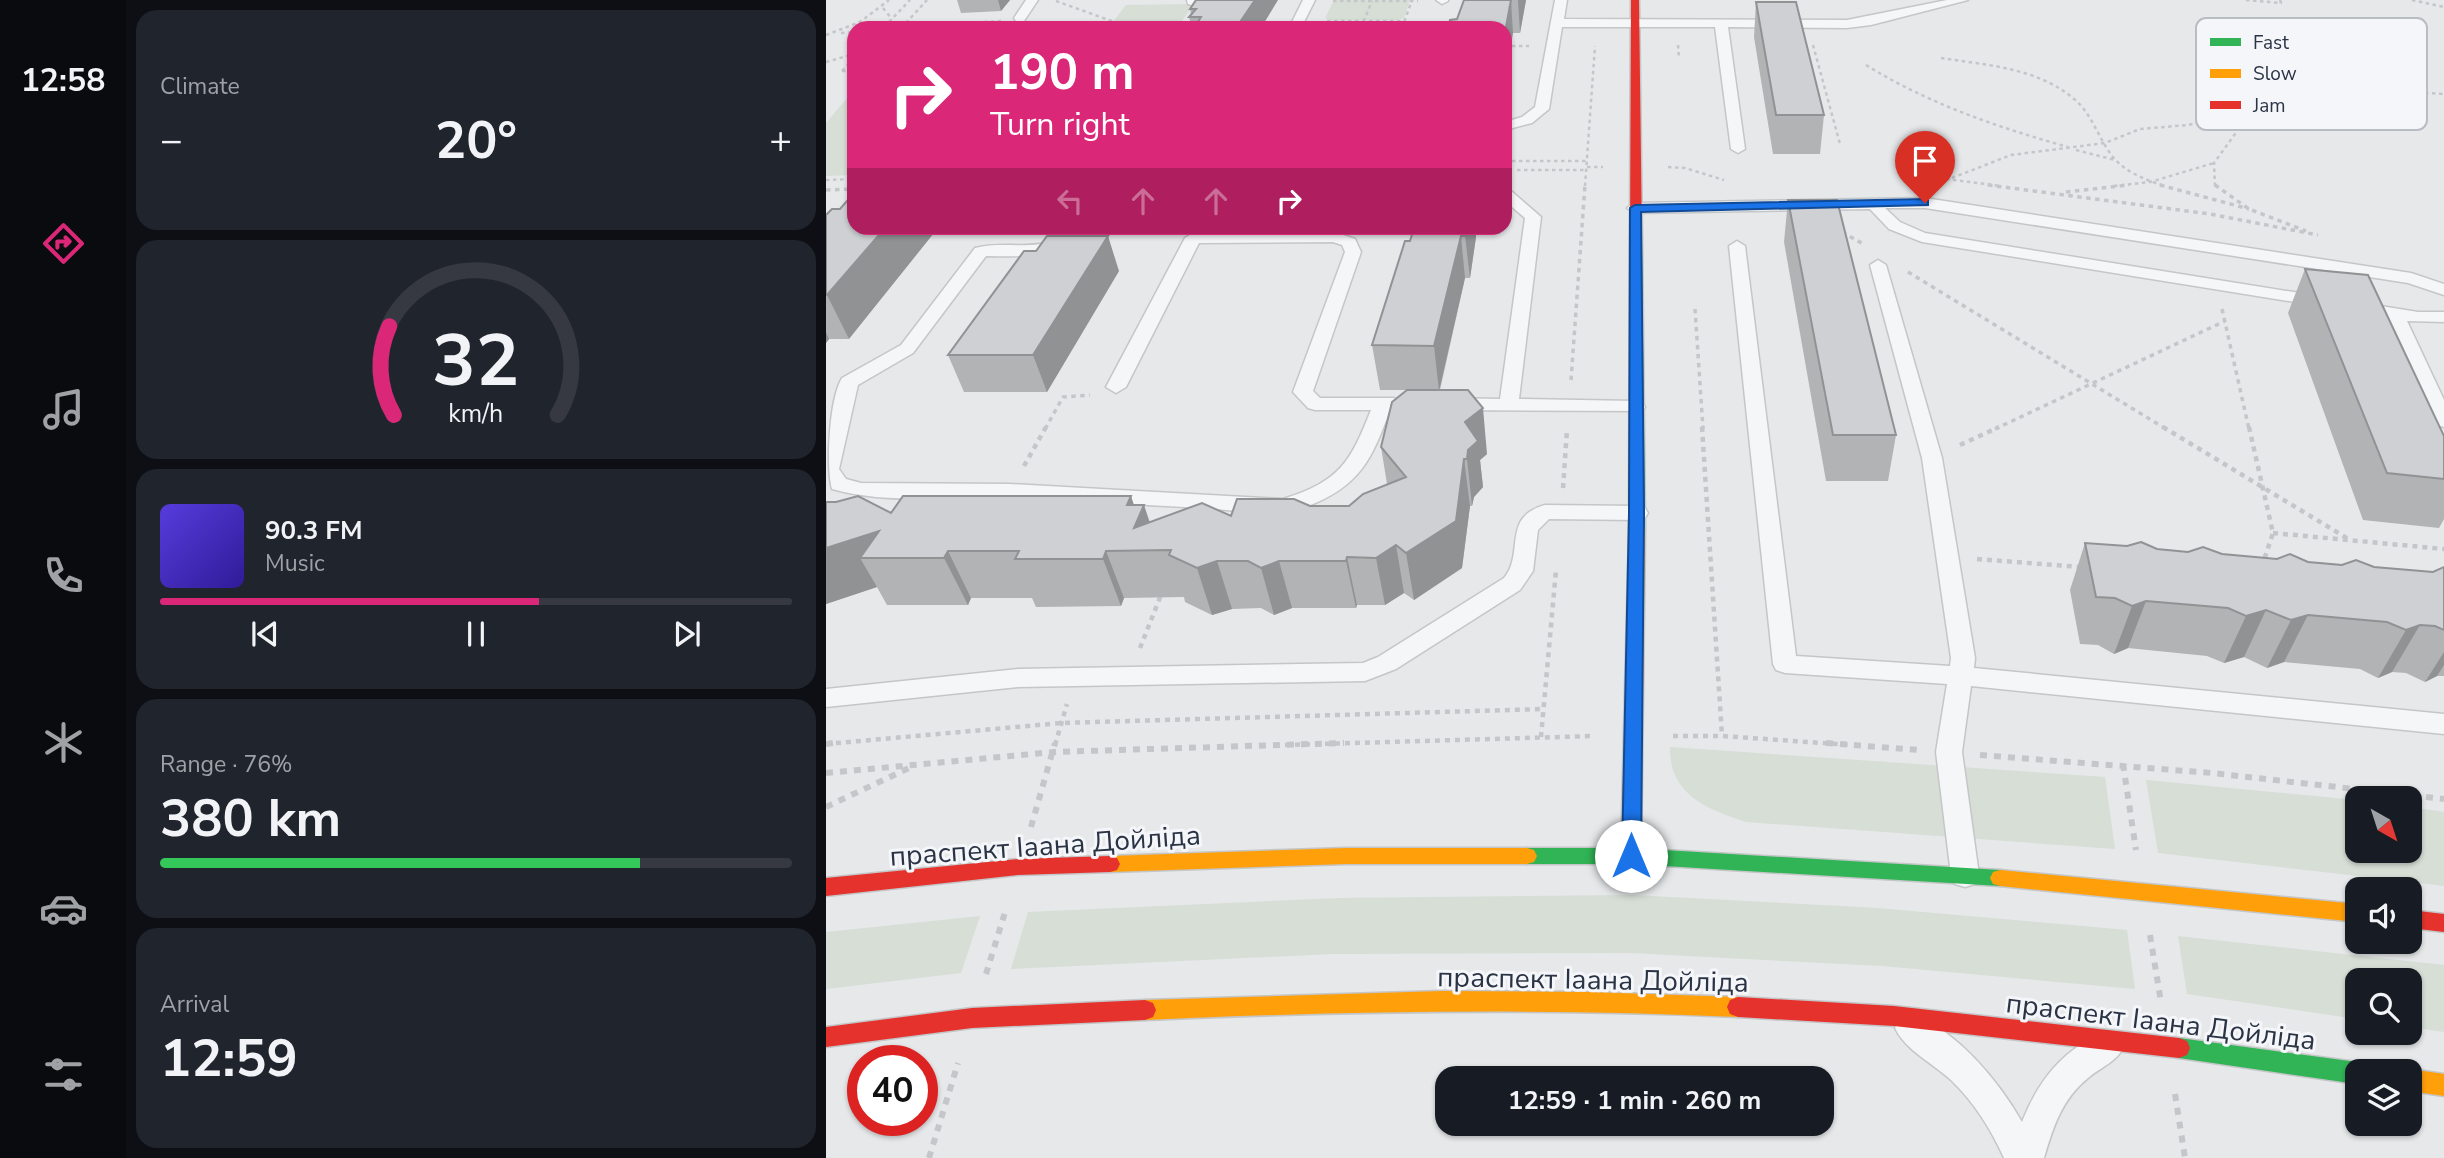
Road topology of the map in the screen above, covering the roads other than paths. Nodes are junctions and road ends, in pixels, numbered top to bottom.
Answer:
1 (1032, 0) edge
2 (1309, 0) edge
3 (1561, 0) edge
4 (1635, 0) edge
5 (1962, 0) edge
6 (1015, 19) road end
7 (1298, 21) edge
8 (1557, 23) junction
9 (1635, 24) junction
10 (1721, 24) junction
11 (1512, 124) edge
12 (1738, 149) dead end
13 (1512, 199) edge
14 (1875, 204) junction
15 (1635, 208) junction
16 (1074, 235) edge
17 (1737, 246) dead end
18 (1888, 265) road end
19 (2444, 290) edge
20 (2395, 313) junction
21 (2444, 317) edge
22 (826, 382) edge
23 (849, 382) junction
24 (1116, 387) dead end
25 (1383, 404) junction
26 (1408, 404) edge
27 (1433, 404) edge
28 (1509, 405) junction
29 (1635, 407) junction
30 (2444, 421) edge
31 (1637, 513) junction
32 (1961, 676) junction
33 (826, 698) edge
34 (2444, 724) edge
35 (1631, 856) junction
36 (1965, 874) junction
37 (826, 887) edge
38 (2345, 912) edge
39 (2422, 920) edge
40 (2444, 923) edge
41 (1894, 1016) junction
42 (826, 1037) edge
43 (2120, 1040) junction
44 (2345, 1071) edge
45 (2422, 1081) edge
46 (2444, 1084) edge
47 (2021, 1158) edge
48 (2028, 1158) edge

1 - 6 lane
2 - 7 lane
3 - 8 lane
4 - 9 main road
5 - 10 lane
8 - 9 lane
8 - 11 lane
9 - 10 lane
9 - 15 main road
10 - 12 lane
13 - 28 lane
14 - 15 lane
14 - 19 lane
14 - 20 lane
15 - 29 main road
16 - 23 lane
17 - 32 lane
18 - 32 lane
20 - 21 lane
20 - 30 lane
22 - 23 lane
23 - 25 lane
24 - 25 lane
25 - 26 lane
27 - 28 lane
28 - 29 lane
29 - 31 main road
31 - 33 lane
31 - 35 main road
32 - 34 lane
32 - 36 lane
35 - 36 main road, праспект Іаана Дойліда
35 - 37 main road, праспект Іаана Дойліда
36 - 38 main road, праспект Іаана Дойліда
39 - 40 main road
41 - 42 main road, праспект Іаана Дойліда
41 - 43 main road, праспект Іаана Дойліда
41 - 47 lane
43 - 44 main road, праспект Іаана Дойліда
43 - 48 lane
45 - 46 main road

